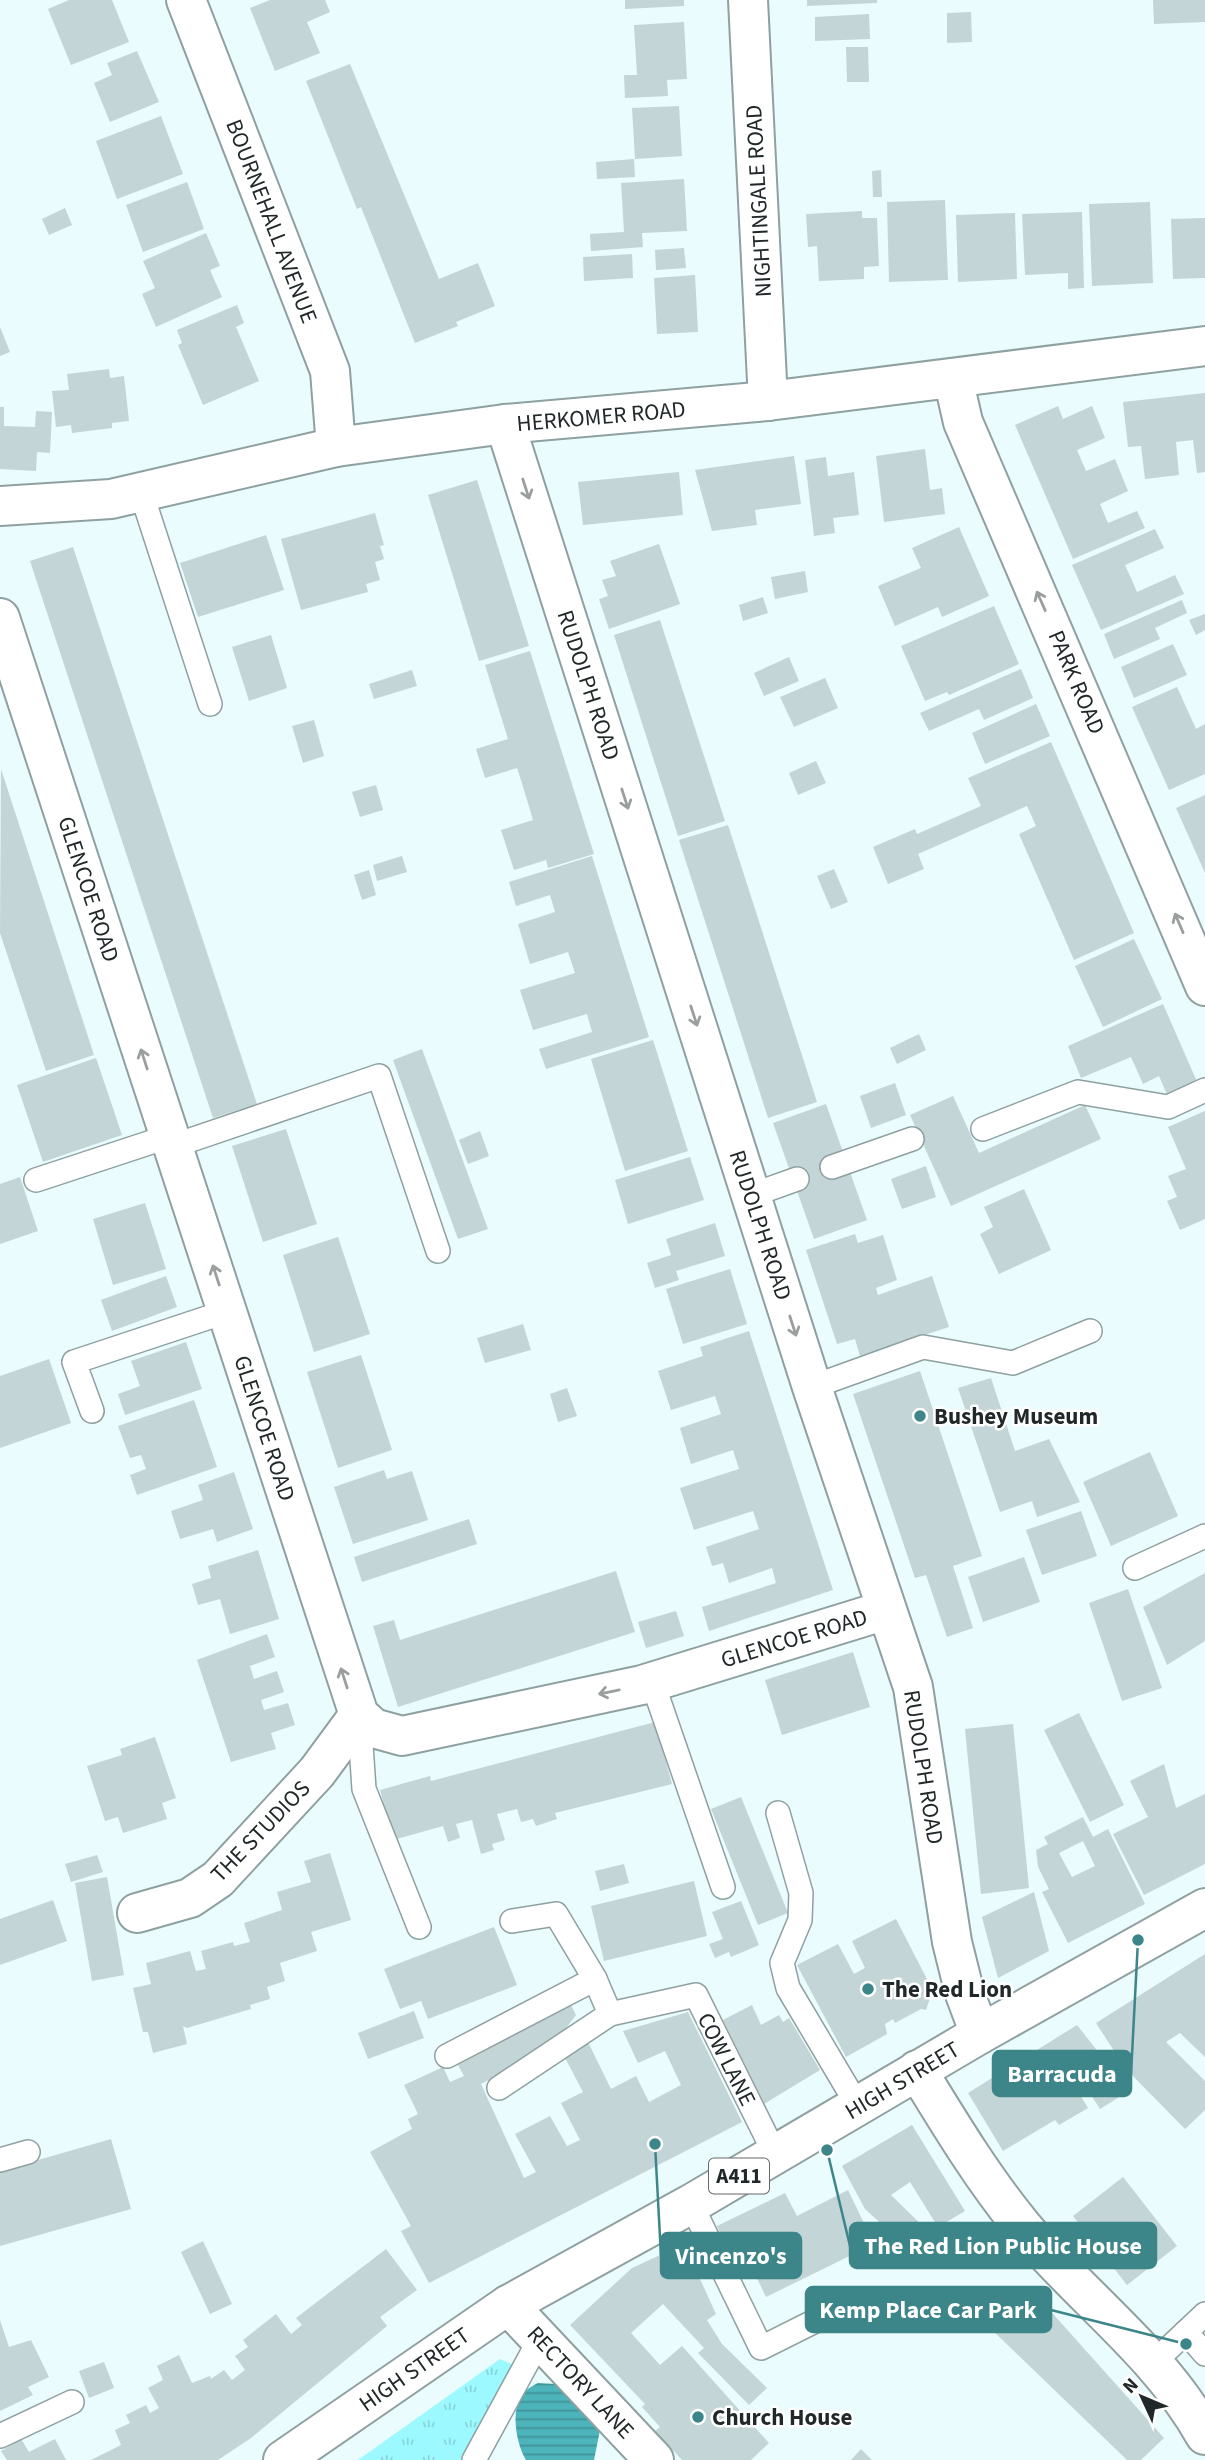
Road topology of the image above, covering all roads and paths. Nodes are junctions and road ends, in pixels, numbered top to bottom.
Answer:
1 (186, 0) edge
2 (748, 0) edge
3 (1205, 346) edge
4 (953, 378) junction
5 (768, 401) junction
6 (505, 424) junction
7 (336, 447) junction
8 (141, 492) junction
9 (0, 506) edge
10 (0, 618) edge
11 (210, 704) dead end
12 (1205, 986) edge
13 (1205, 1090) edge
14 (983, 1129) dead end
15 (912, 1139) dead end
16 (171, 1141) junction
17 (832, 1167) dead end
18 (797, 1179) dead end
19 (36, 1180) dead end
20 (752, 1195) junction
21 (438, 1251) dead end
22 (228, 1311) junction
23 (1090, 1332) dead end
24 (812, 1387) junction
25 (92, 1411) dead end
26 (1205, 1535) edge
27 (1136, 1568) dead end
28 (886, 1610) junction
29 (652, 1681) junction
30 (359, 1715) junction
31 (778, 1813) dead end
32 (723, 1887) dead end
33 (1205, 1908) edge
34 (137, 1913) dead end
35 (512, 1921) dead end
36 (419, 1927) dead end
37 (595, 1979) junction
38 (610, 2014) junction
39 (980, 2034) junction
40 (447, 2056) dead end
41 (917, 2070) junction
42 (499, 2088) dead end
43 (858, 2106) junction
44 (28, 2152) dead end
45 (775, 2154) junction
46 (0, 2160) edge
47 (691, 2204) junction
48 (508, 2305) junction
49 (1205, 2314) edge
50 (823, 2317) dead end
51 (1186, 2332) junction
52 (540, 2339) junction
53 (1205, 2354) edge
54 (1152, 2364) junction
55 (72, 2402) dead end
56 (1205, 2435) edge
57 (0, 2436) edge
58 (289, 2458) edge
59 (474, 2460) edge
60 (654, 2460) edge

1 - 7 street, BOURNEHALL AVENUE
2 - 5 street, NIGHTINGALE ROAD
3 - 4 street, HERKOMER ROAD
4 - 5 street, HERKOMER ROAD
12 -> 4 street, PARK ROAD
5 - 6 street, HERKOMER ROAD
6 - 7 street, HERKOMER ROAD
6 -> 20 street, RUDOLPH ROAD
7 - 8 street, HERKOMER ROAD
8 - 9 street, HERKOMER ROAD
8 - 11 lane
16 -> 10 street, GLENCOE ROAD
13 - 14 lane
15 - 17 lane
16 - 19 lane
16 - 21 lane
22 -> 16 street, GLENCOE ROAD
18 - 20 lane
20 -> 24 street, RUDOLPH ROAD
22 - 25 lane
30 -> 22 street, GLENCOE ROAD
23 - 24 lane
24 - 28 street, RUDOLPH ROAD
26 - 27 lane
28 - 29 street, GLENCOE ROAD
28 - 39 street, RUDOLPH ROAD
29 -> 30 street, GLENCOE ROAD
29 - 32 lane
30 - 34 street, THE STUDIOS
30 - 36 lane
31 - 43 lane
33 - 39 street, HIGH STREET / A411
35 - 37 lane
37 - 38 lane
37 - 40 lane
38 - 42 lane
38 - 45 lane, COW LANE
39 - 41 street, HIGH STREET / A411
41 - 43 street, HIGH STREET / A411
41 - 54 street
43 - 45 street, HIGH STREET / A411
44 - 46 lane
45 - 47 street, HIGH STREET / A411
47 - 48 street, HIGH STREET / A411
47 - 50 lane
48 - 52 street, RECTORY LANE
48 - 58 street, HIGH STREET / A411
49 - 51 lane
51 - 53 lane
51 - 54 lane
52 - 59 lane
52 - 60 street, RECTORY LANE
54 - 56 street
55 - 57 lane

